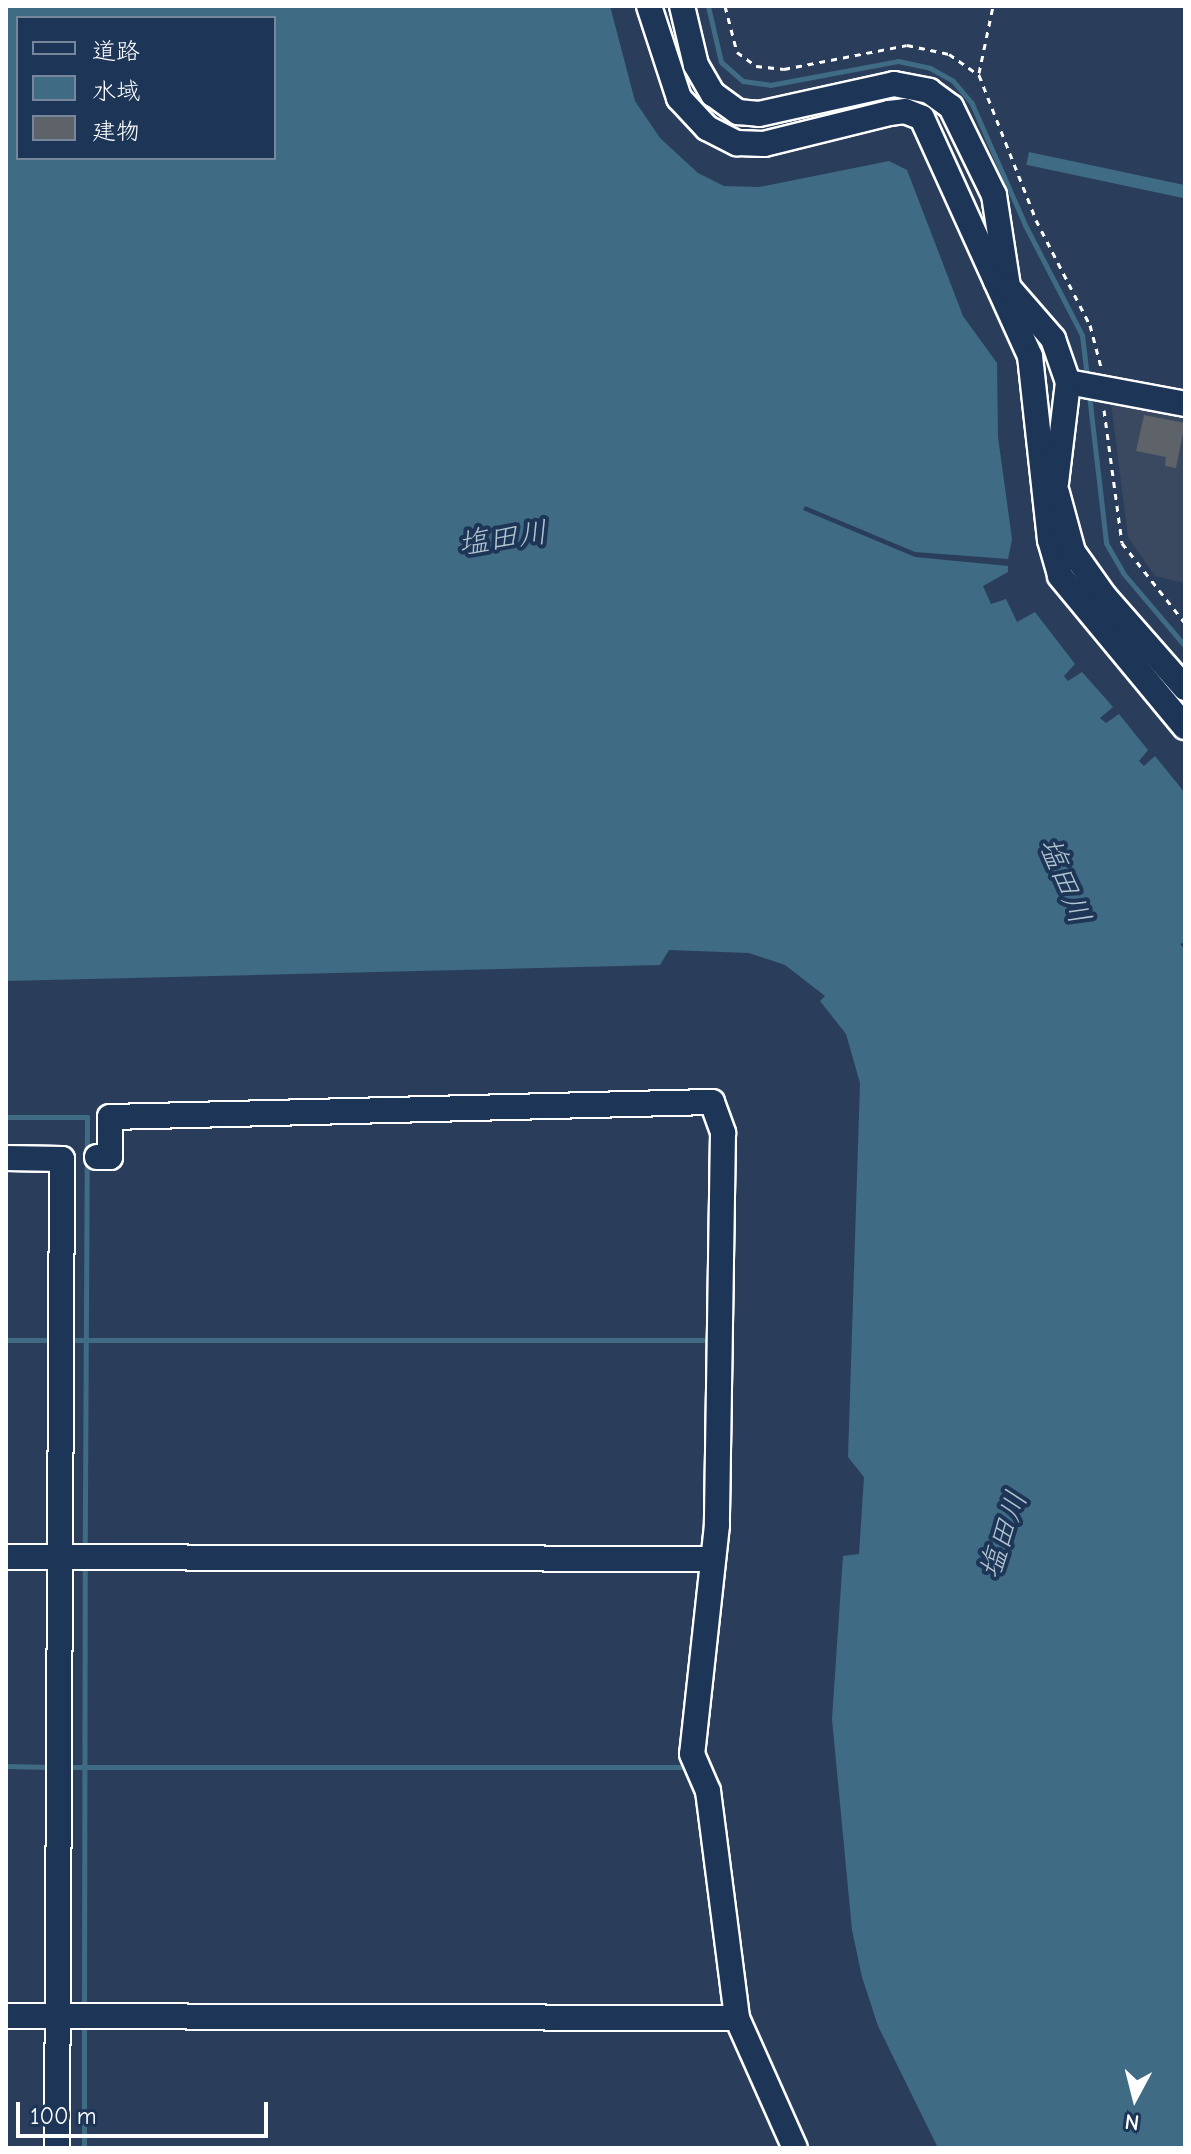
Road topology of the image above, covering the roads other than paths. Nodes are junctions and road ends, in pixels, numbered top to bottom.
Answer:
1 (649, 6) edge
2 (682, 6) edge
3 (1000, 283) junction
4 (1082, 383) junction
5 (1185, 404) edge
6 (1051, 490) junction
7 (1185, 688) edge
8 (1185, 727) edge
9 (97, 1157) dead end
10 (6, 1158) edge
11 (6, 1557) edge
12 (78, 1557) junction
13 (712, 1559) junction
14 (6, 2016) edge
15 (76, 2017) junction
16 (737, 2018) junction
17 (57, 2148) edge
18 (795, 2148) edge

1 - 3 street
2 - 3 street
3 - 4 street
3 - 6 street
4 - 5 street
4 - 6 street
6 - 7 street
6 - 8 street
9 - 13 street
10 - 12 street
11 - 12 street
12 - 13 street
12 - 15 street
13 - 16 street
14 - 15 street
15 - 16 street
15 - 17 street
16 - 18 street

